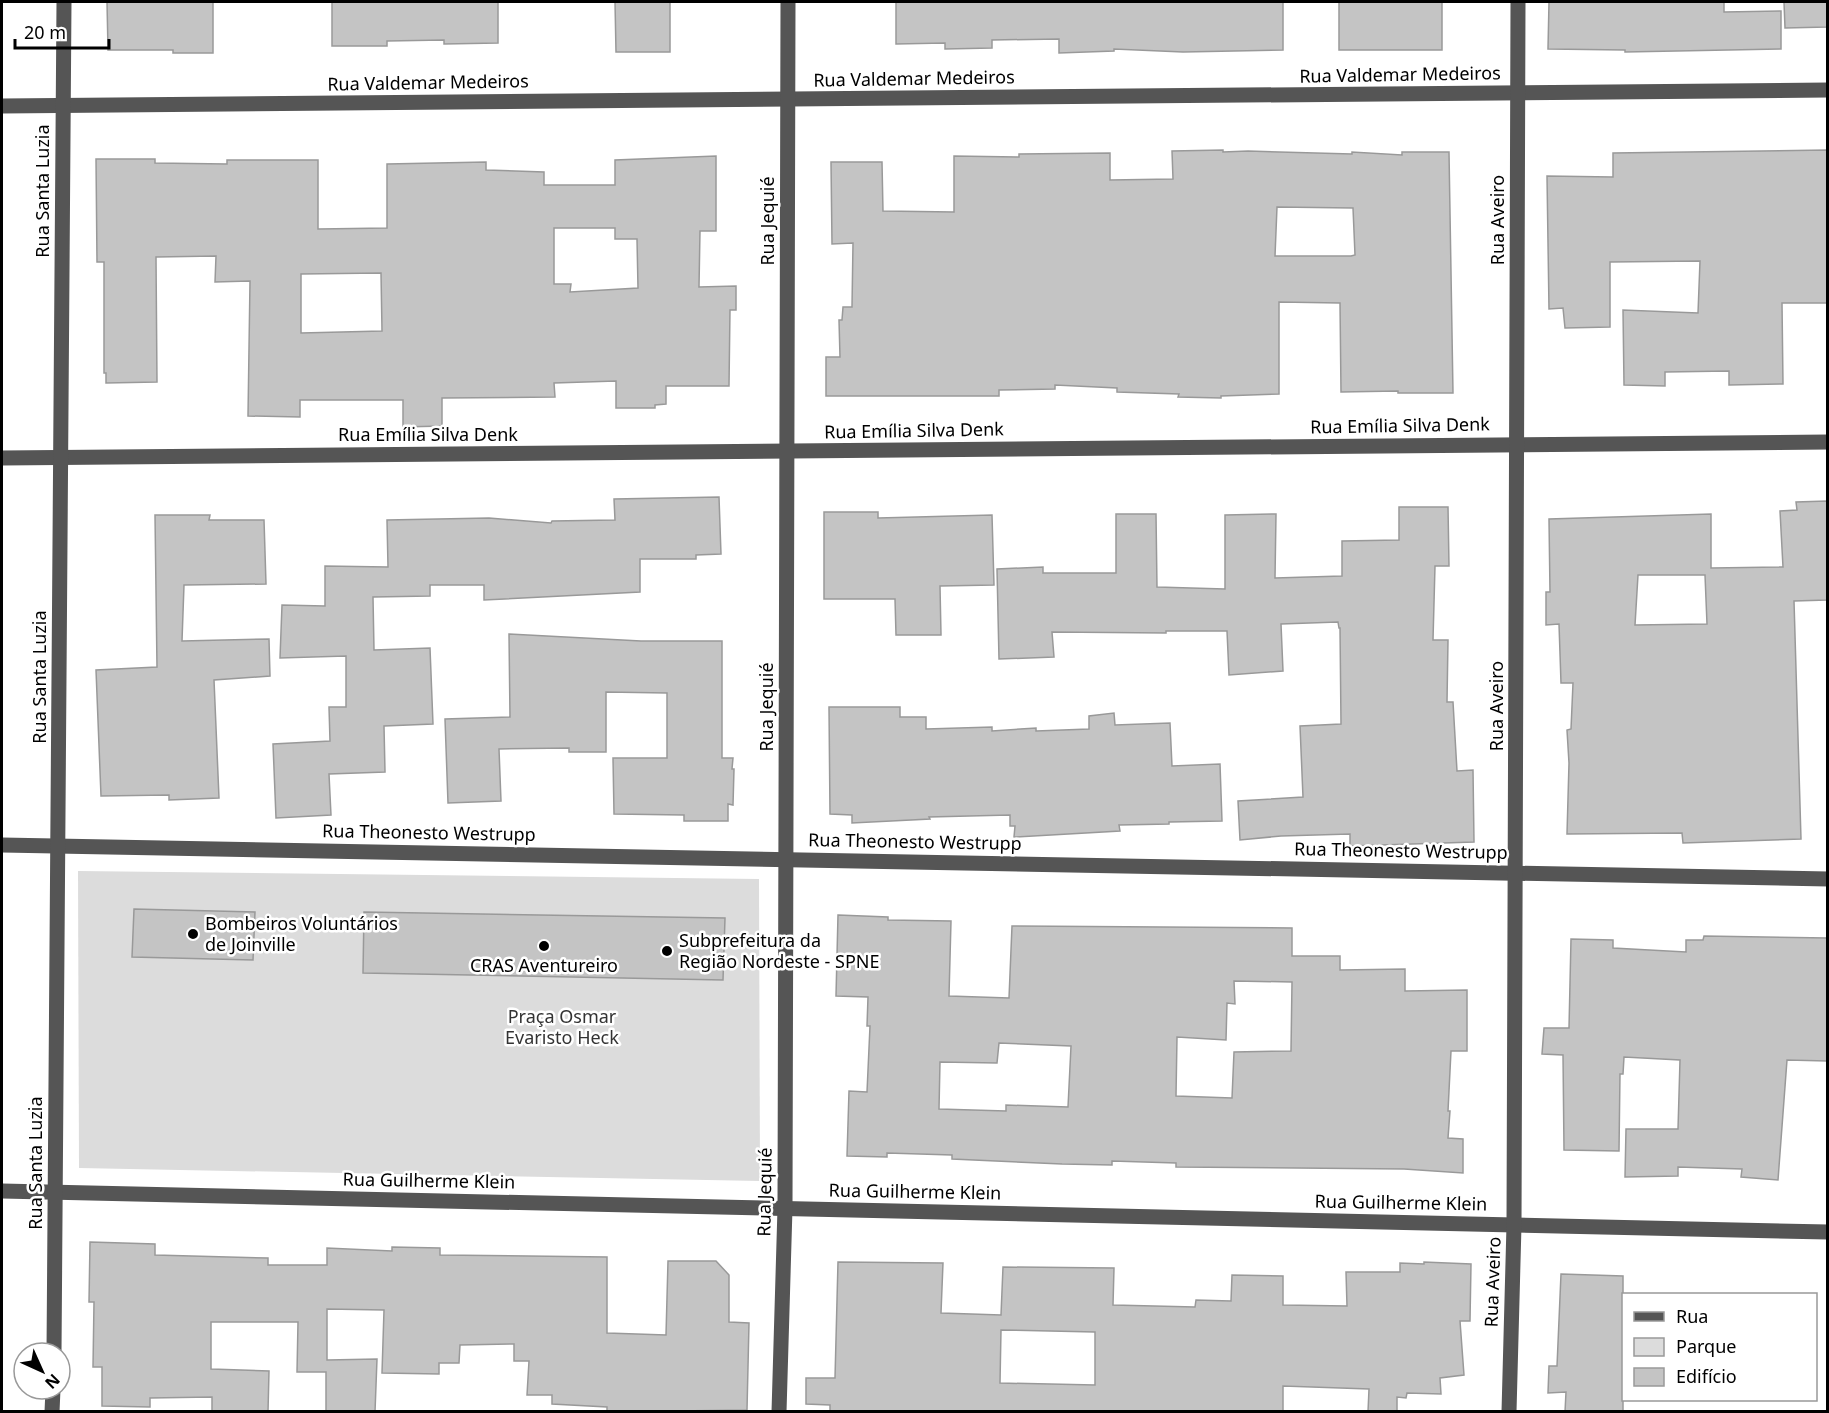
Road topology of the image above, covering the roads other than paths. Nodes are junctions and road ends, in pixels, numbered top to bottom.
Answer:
1 (64, 2) edge
2 (788, 2) edge
3 (1518, 2) edge
4 (1827, 90) edge
5 (1518, 93) junction
6 (788, 99) junction
7 (2, 106) edge
8 (63, 106) junction
9 (1827, 442) edge
10 (1517, 445) junction
11 (787, 451) junction
12 (61, 457) junction
13 (2, 458) edge
14 (2, 845) edge
15 (58, 846) junction
16 (787, 859) junction
17 (1516, 873) junction
18 (1827, 879) edge
19 (2, 1191) edge
20 (55, 1192) junction
21 (785, 1208) junction
22 (1514, 1225) junction
23 (1827, 1232) edge
24 (54, 1341) edge
25 (778, 1412) edge
26 (1509, 1412) edge

1 - 8 street, Rua Santa Luzia
2 - 6 street, Rua Jequié
3 - 5 street, Rua Aveiro
4 - 5 street, Rua Valdemar Medeiros
5 - 6 street, Rua Valdemar Medeiros
5 - 10 street, Rua Aveiro
6 - 8 street, Rua Valdemar Medeiros
6 - 11 street, Rua Jequié
7 - 8 street, Rua Valdemar Medeiros
8 - 12 street, Rua Santa Luzia
9 - 10 street, Rua Emília Silva Denk
10 - 11 street, Rua Emília Silva Denk
10 - 17 street, Rua Aveiro
11 - 12 street, Rua Emília Silva Denk
11 - 16 street, Rua Jequié
12 - 13 street, Rua Emília Silva Denk
12 - 15 street, Rua Santa Luzia
14 - 15 street, Rua Theonesto Westrupp
15 - 16 street, Rua Theonesto Westrupp
15 - 20 street, Rua Santa Luzia
16 - 17 street, Rua Theonesto Westrupp
16 - 21 street, Rua Jequié
17 - 18 street, Rua Theonesto Westrupp
17 - 22 street, Rua Aveiro
19 - 20 street, Rua Guilherme Klein
20 - 21 street, Rua Guilherme Klein
20 - 24 street, Rua Santa Luzia
21 - 22 street, Rua Guilherme Klein
21 - 25 street, Rua Jequié
22 - 23 street, Rua Guilherme Klein
22 - 26 street, Rua Aveiro

